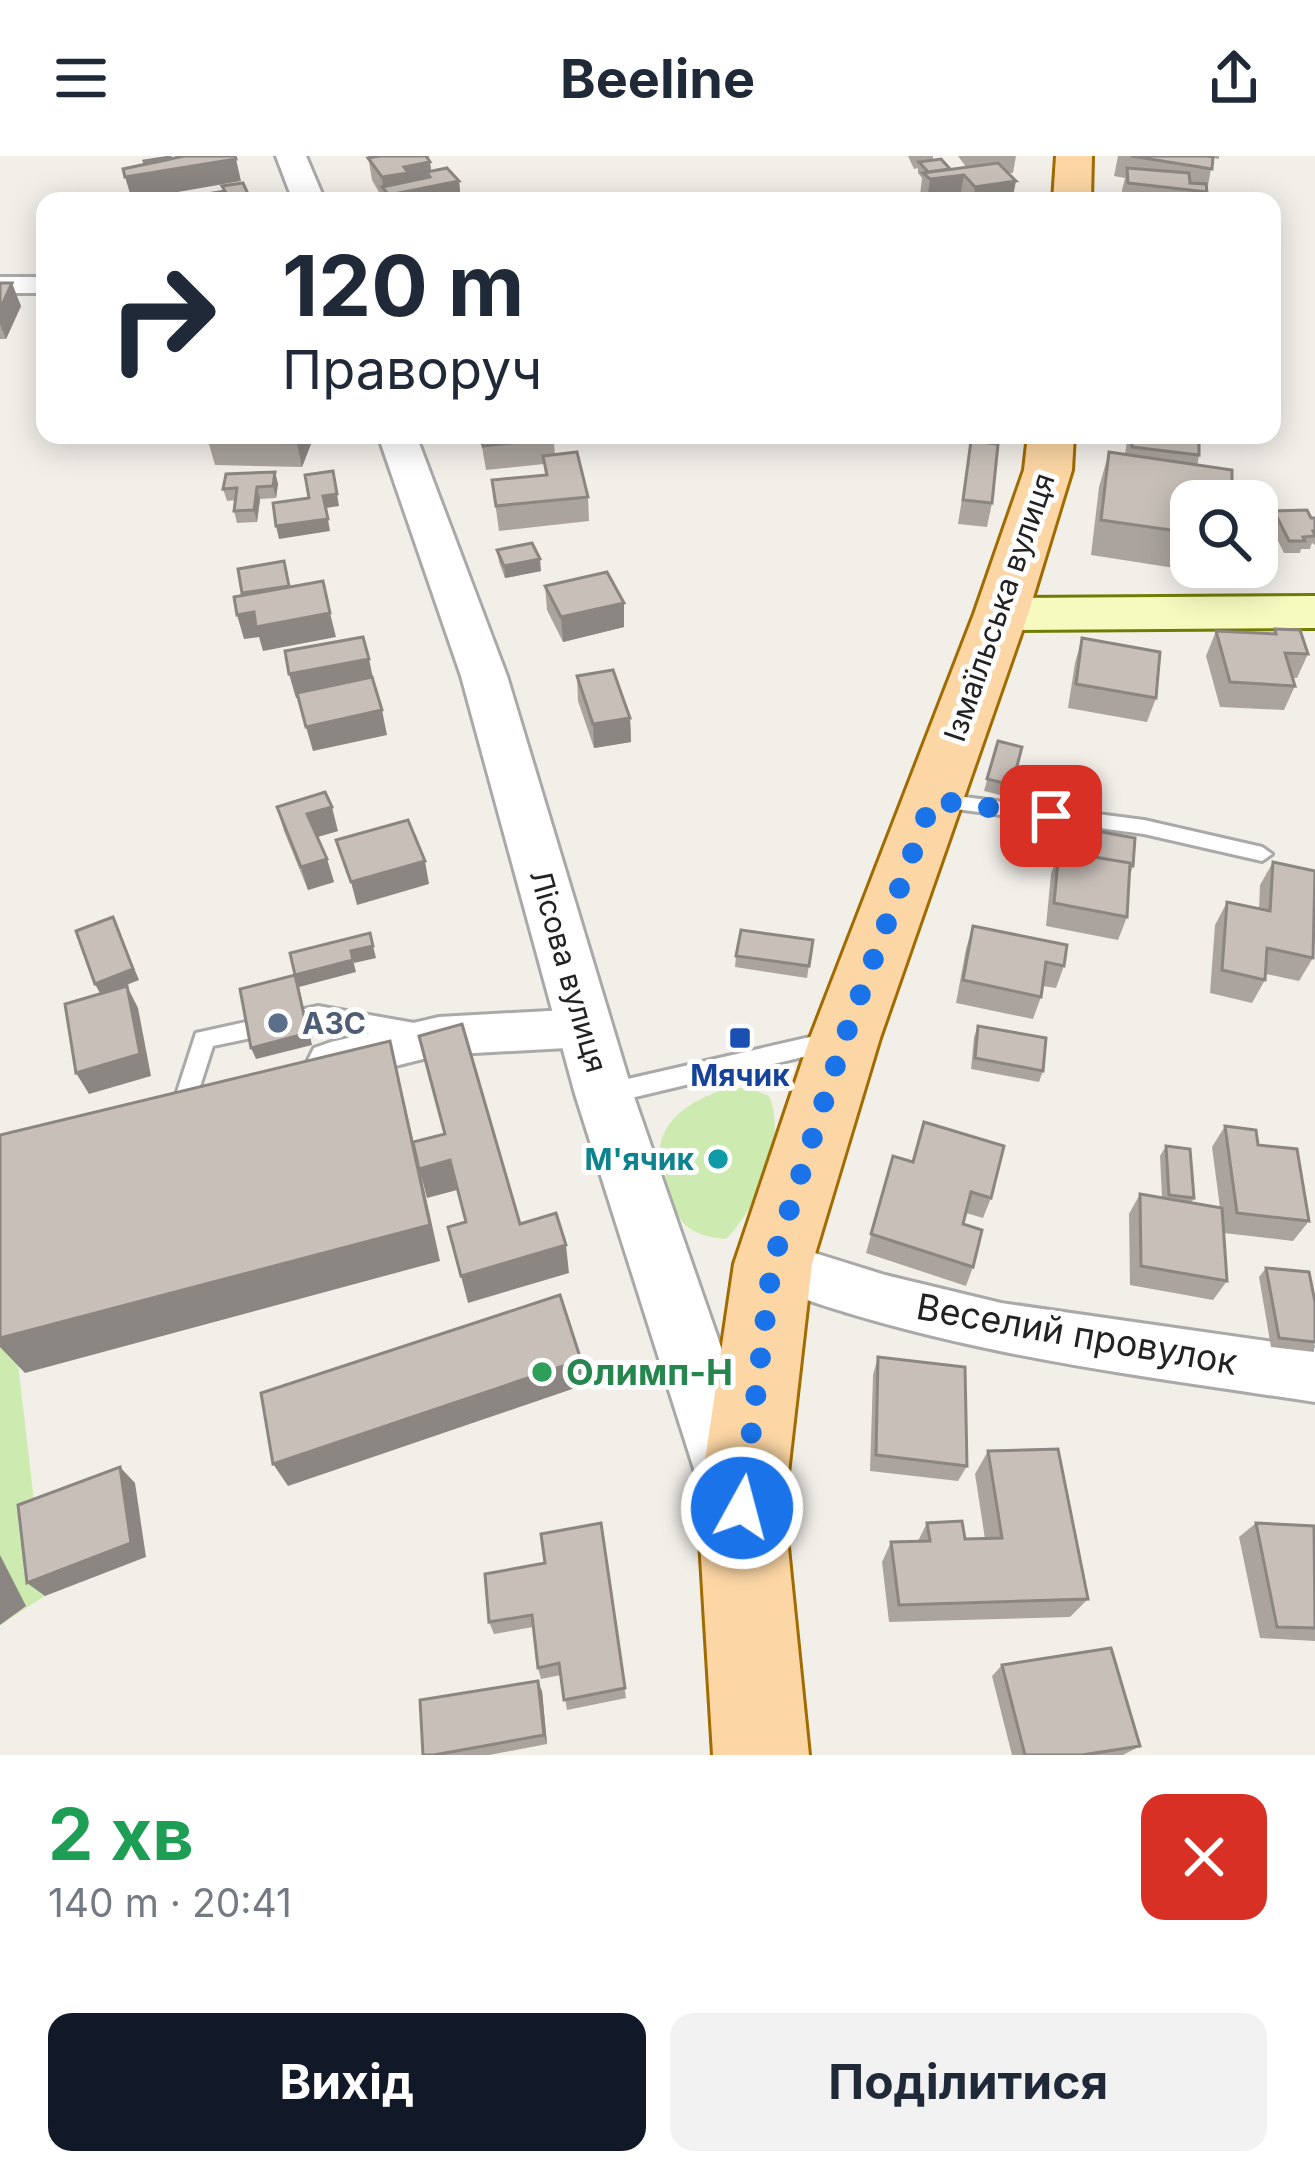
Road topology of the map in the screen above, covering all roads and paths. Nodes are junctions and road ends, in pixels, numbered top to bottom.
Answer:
1 (291, 156) edge
2 (1074, 156) edge
3 (305, 192) edge
4 (1072, 192) edge
5 (0, 285) edge
6 (36, 285) edge
7 (400, 444) edge
8 (1050, 444) edge
9 (1315, 612) edge
10 (1001, 614) junction
11 (932, 800) junction
12 (1262, 854) dead end
13 (585, 1028) junction
14 (439, 1036) junction
15 (844, 1039) junction
16 (208, 1092) joint
17 (604, 1094) junction
18 (772, 1264) junction
19 (1315, 1375) edge
20 (742, 1508) junction
21 (761, 1755) edge

1 - 3 street
2 - 4 main road
5 - 6 street
7 - 13 street, Лісова вулиця
8 - 10 main road, Ізмаїльська вулиця
9 - 10 main road
10 - 11 main road, Ізмаїльська вулиця
11 - 12 lane
11 - 15 main road, Ізмаїльська вулиця
13 - 14 street
13 - 17 street, Лісова вулиця
14 - 16 street
14 - 16 lane
15 - 17 lane
15 - 18 main road, Ізмаїльська вулиця
17 - 20 street, Лісова вулиця
18 - 19 street, Веселий провулок
18 - 20 main road, Ізмаїльська вулиця
20 - 21 main road, Ізмаїльська вулиця

